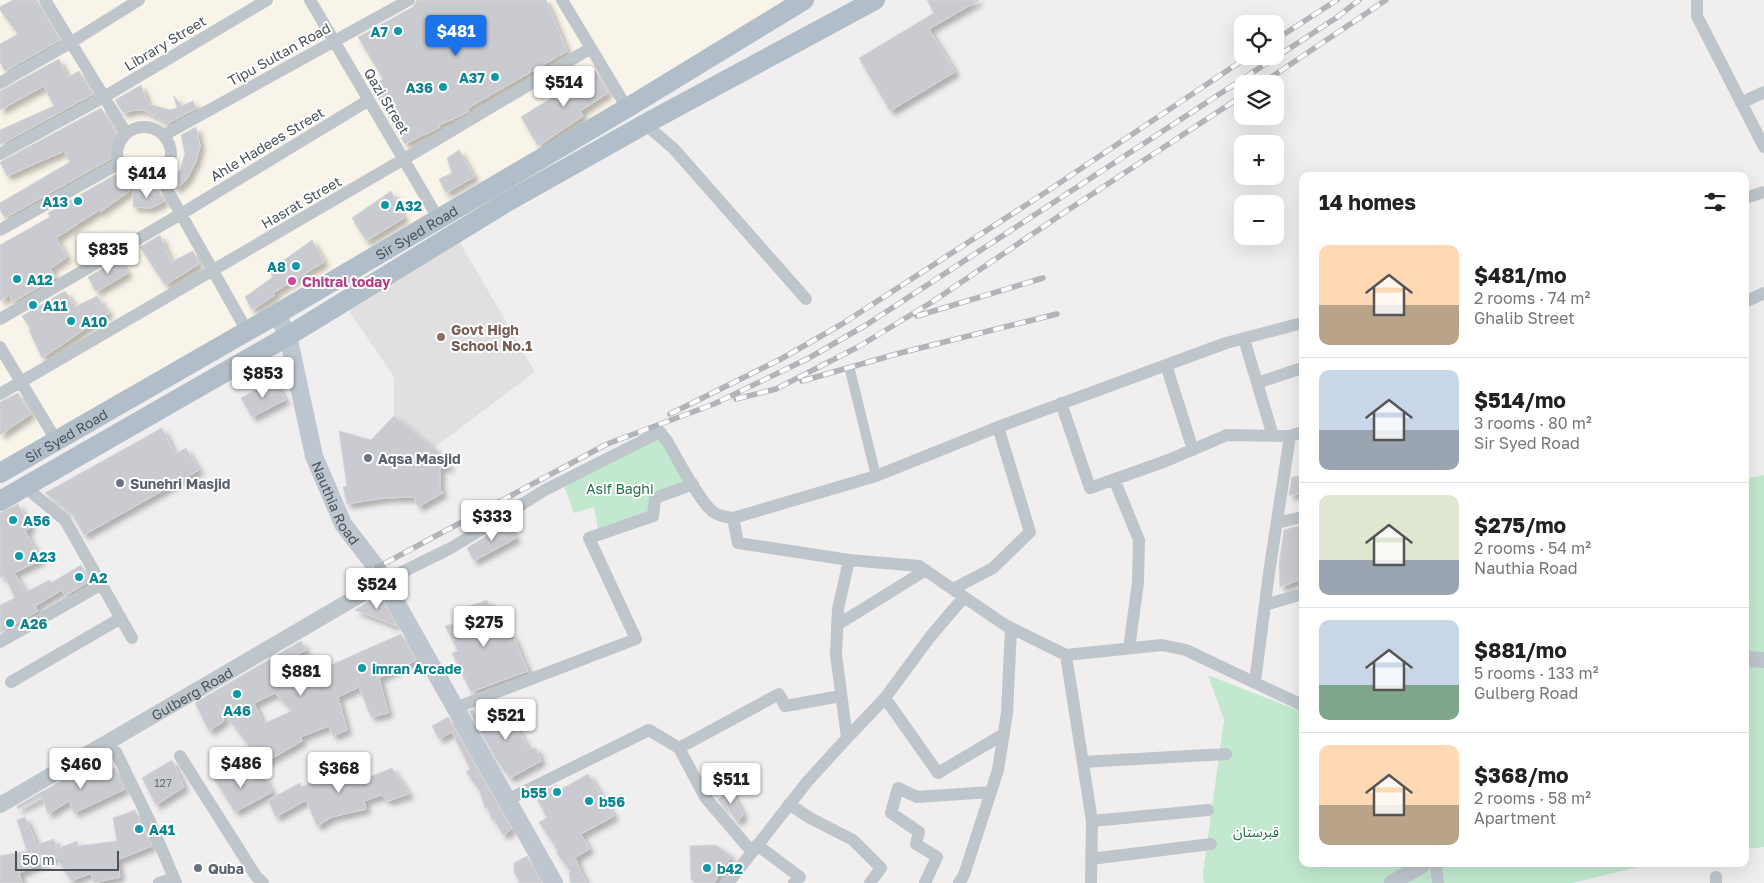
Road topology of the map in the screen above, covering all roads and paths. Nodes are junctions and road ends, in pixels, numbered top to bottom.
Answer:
1 (45, 0) edge
2 (139, 0) edge
3 (267, 0) edge
4 (310, 0) edge
5 (409, 0) edge
6 (562, 0) edge
7 (804, 0) edge
8 (875, 0) edge
9 (1697, 0) edge
10 (334, 41) junction
11 (70, 42) junction
12 (591, 48) junction
13 (0, 82) edge
14 (1764, 92) edge
15 (104, 97) junction
16 (369, 100) junction
17 (1741, 103) junction
18 (627, 108) junction
19 (645, 124) junction
20 (126, 133) junction
21 (164, 135) junction
22 (1764, 147) edge
23 (0, 154) edge
24 (404, 159) junction
25 (118, 164) junction
26 (160, 177) junction
27 (1764, 192) edge
28 (1749, 197) edge
29 (181, 214) junction
30 (438, 218) junction
31 (0, 230) edge
32 (213, 270) junction
33 (1764, 293) edge
34 (806, 298) dead end
35 (1749, 300) edge
36 (277, 314) junction
37 (0, 318) edge
38 (1299, 324) edge
39 (247, 330) junction
40 (288, 336) junction
41 (1244, 338) junction
42 (0, 347) edge
43 (1166, 365) junction
44 (1299, 369) edge
45 (850, 370) dead end
46 (21, 382) junction
47 (1257, 383) junction
48 (0, 394) edge
49 (1061, 403) junction
50 (998, 427) junction
51 (1296, 434) edge
52 (1273, 436) junction
53 (56, 440) junction
54 (1193, 450) junction
55 (0, 473) edge
56 (876, 476) junction
57 (1114, 479) junction
58 (693, 484) junction
59 (24, 487) junction
60 (0, 501) edge
61 (734, 518) junction
62 (1299, 518) edge
63 (1277, 523) junction
64 (849, 560) junction
65 (926, 570) junction
66 (384, 581) junction
67 (102, 584) junction
68 (953, 589) junction
69 (1299, 595) edge
70 (964, 597) junction
71 (1265, 605) junction
72 (121, 618) junction
73 (837, 625) junction
74 (1011, 628) junction
75 (132, 638) dead end
76 (0, 642) edge
77 (1129, 648) junction
78 (1066, 655) junction
79 (1749, 659) edge
80 (1764, 660) edge
81 (11, 682) dead end
82 (1255, 682) junction
83 (841, 696) junction
84 (885, 698) junction
85 (1299, 704) edge
86 (455, 708) junction
87 (1004, 734) junction
88 (847, 738) junction
89 (679, 748) junction
90 (116, 752) dead end
91 (1226, 754) dead end
92 (180, 756) dead end
93 (1083, 762) junction
94 (991, 792) junction
95 (507, 800) junction
96 (789, 804) junction
97 (0, 805) edge
98 (1208, 810) dead end
99 (1092, 821) junction
100 (1211, 844) dead end
101 (754, 848) junction
102 (1091, 859) junction
103 (1419, 867) edge
104 (1436, 867) edge
105 (175, 881) edge
106 (159, 883) edge
107 (263, 883) edge
108 (554, 883) edge
109 (728, 883) edge
110 (794, 883) edge
111 (870, 883) edge
112 (925, 883) edge
113 (959, 883) edge
114 (1091, 883) edge
115 (1392, 883) edge
116 (1438, 883) edge

1 - 11 street
2 - 11 street
3 - 15 street, Library Street
4 - 10 street, Qazi Street
5 - 10 street, Tipu Sultan Road
6 - 12 street
7 - 18 main road, Sir Syed Road
8 - 19 main road, Sir Syed Road
9 - 17 street
10 - 16 street, Qazi Street
10 - 21 street, Tipu Sultan Road
11 - 13 street
11 - 15 street
12 - 18 street
12 - 24 street, Hasrat Street
14 - 17 street
15 - 20 street
15 - 23 street, Library Street
16 - 24 street, Qazi Street
16 - 29 street, Ahle Hadees Street
17 - 22 street
18 - 19 main road
18 - 30 main road, Sir Syed Road
19 - 34 street
19 - 40 main road, Sir Syed Road
20 - 21 street
20 - 25 street
21 - 26 street
24 - 30 street, Qazi Street
24 - 32 street, Hasrat Street
25 - 26 street
25 - 31 street
26 - 29 street
27 - 28 street
29 - 32 street
29 - 37 street, Ahle Hadees Street
30 - 36 main road, Sir Syed Road
32 - 39 street
32 - 46 street, Hasrat Street
33 - 35 street
36 - 39 main road, Sir Syed Road
36 - 40 main road, Nauthia Road
38 - 41 street
39 - 53 main road, Sir Syed Road
40 - 59 main road, Sir Syed Road
40 - 66 main road, Nauthia Road
41 - 43 street
41 - 47 street
42 - 46 street
43 - 49 street
43 - 54 street
44 - 47 street
45 - 56 street
46 - 48 street, Hasrat Street
46 - 53 street
47 - 52 street
49 - 50 street
49 - 57 street
50 - 56 street
50 - 68 street
51 - 52 street
51 - 63 street
52 - 54 street
53 - 55 main road, Sir Syed Road
54 - 57 street
56 - 61 street
57 - 77 street
58 - 61 street
58 - 66 street
58 - 86 street
59 - 60 main road, Sir Syed Road
59 - 67 street
61 - 64 street
62 - 63 street
63 - 71 street
64 - 65 street
64 - 73 street
65 - 68 street
65 - 73 street
66 - 86 main road, Nauthia Road
66 - 97 street, Gulberg Road
67 - 72 street
67 - 76 street
68 - 70 street
69 - 71 street
70 - 74 street
70 - 84 street
71 - 82 street
72 - 75 street
72 - 81 street
73 - 83 street
74 - 78 street
74 - 87 street
77 - 78 street
77 - 82 street
78 - 93 street
79 - 80 street
82 - 85 street
83 - 88 street
83 - 89 street
84 - 87 street
84 - 88 street
86 - 95 main road, Nauthia Road
87 - 94 street
88 - 96 street
89 - 95 street
89 - 101 street
90 - 105 street
91 - 93 street
92 - 107 street
93 - 99 street
94 - 112 street
94 - 113 street
95 - 108 main road, Nauthia Road
96 - 101 street
96 - 111 street
98 - 99 street
99 - 102 street
100 - 102 street
101 - 109 street
101 - 110 street
102 - 114 street
103 - 115 street
104 - 116 street
105 - 106 street

